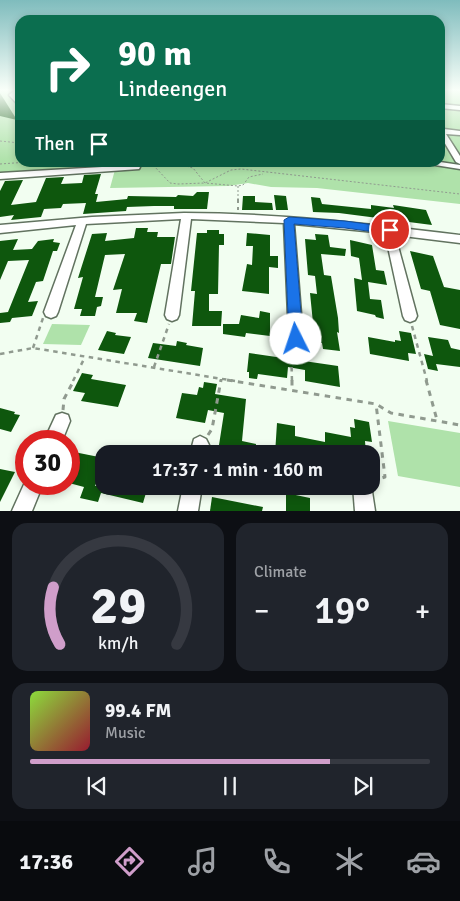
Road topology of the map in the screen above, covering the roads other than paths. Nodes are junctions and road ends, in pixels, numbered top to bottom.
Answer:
1 (445, 132) edge
2 (460, 133) edge
3 (445, 139) edge
4 (460, 162) edge
5 (445, 165) edge
6 (122, 167) edge
7 (460, 167) edge
8 (0, 176) edge
9 (186, 217) junction
10 (289, 220) junction
11 (82, 221) junction
12 (0, 229) edge
13 (390, 230) junction
14 (460, 239) edge
15 (51, 312) road end
16 (172, 315) road end
17 (410, 316) road end
18 (296, 339) road end
19 (62, 421) road end
20 (58, 430) edge
21 (29, 495) edge
22 (191, 495) edge
23 (363, 495) edge
24 (22, 511) edge
25 (188, 511) edge
26 (365, 511) edge

1 - 2 street
3 - 4 street
5 - 7 street
6 - 8 street
9 - 10 street
9 - 11 street
9 - 16 street
10 - 13 street
10 - 18 street
11 - 12 street
11 - 15 street
13 - 14 street
13 - 17 street
19 - 20 street
21 - 24 street
22 - 25 street
23 - 26 street

